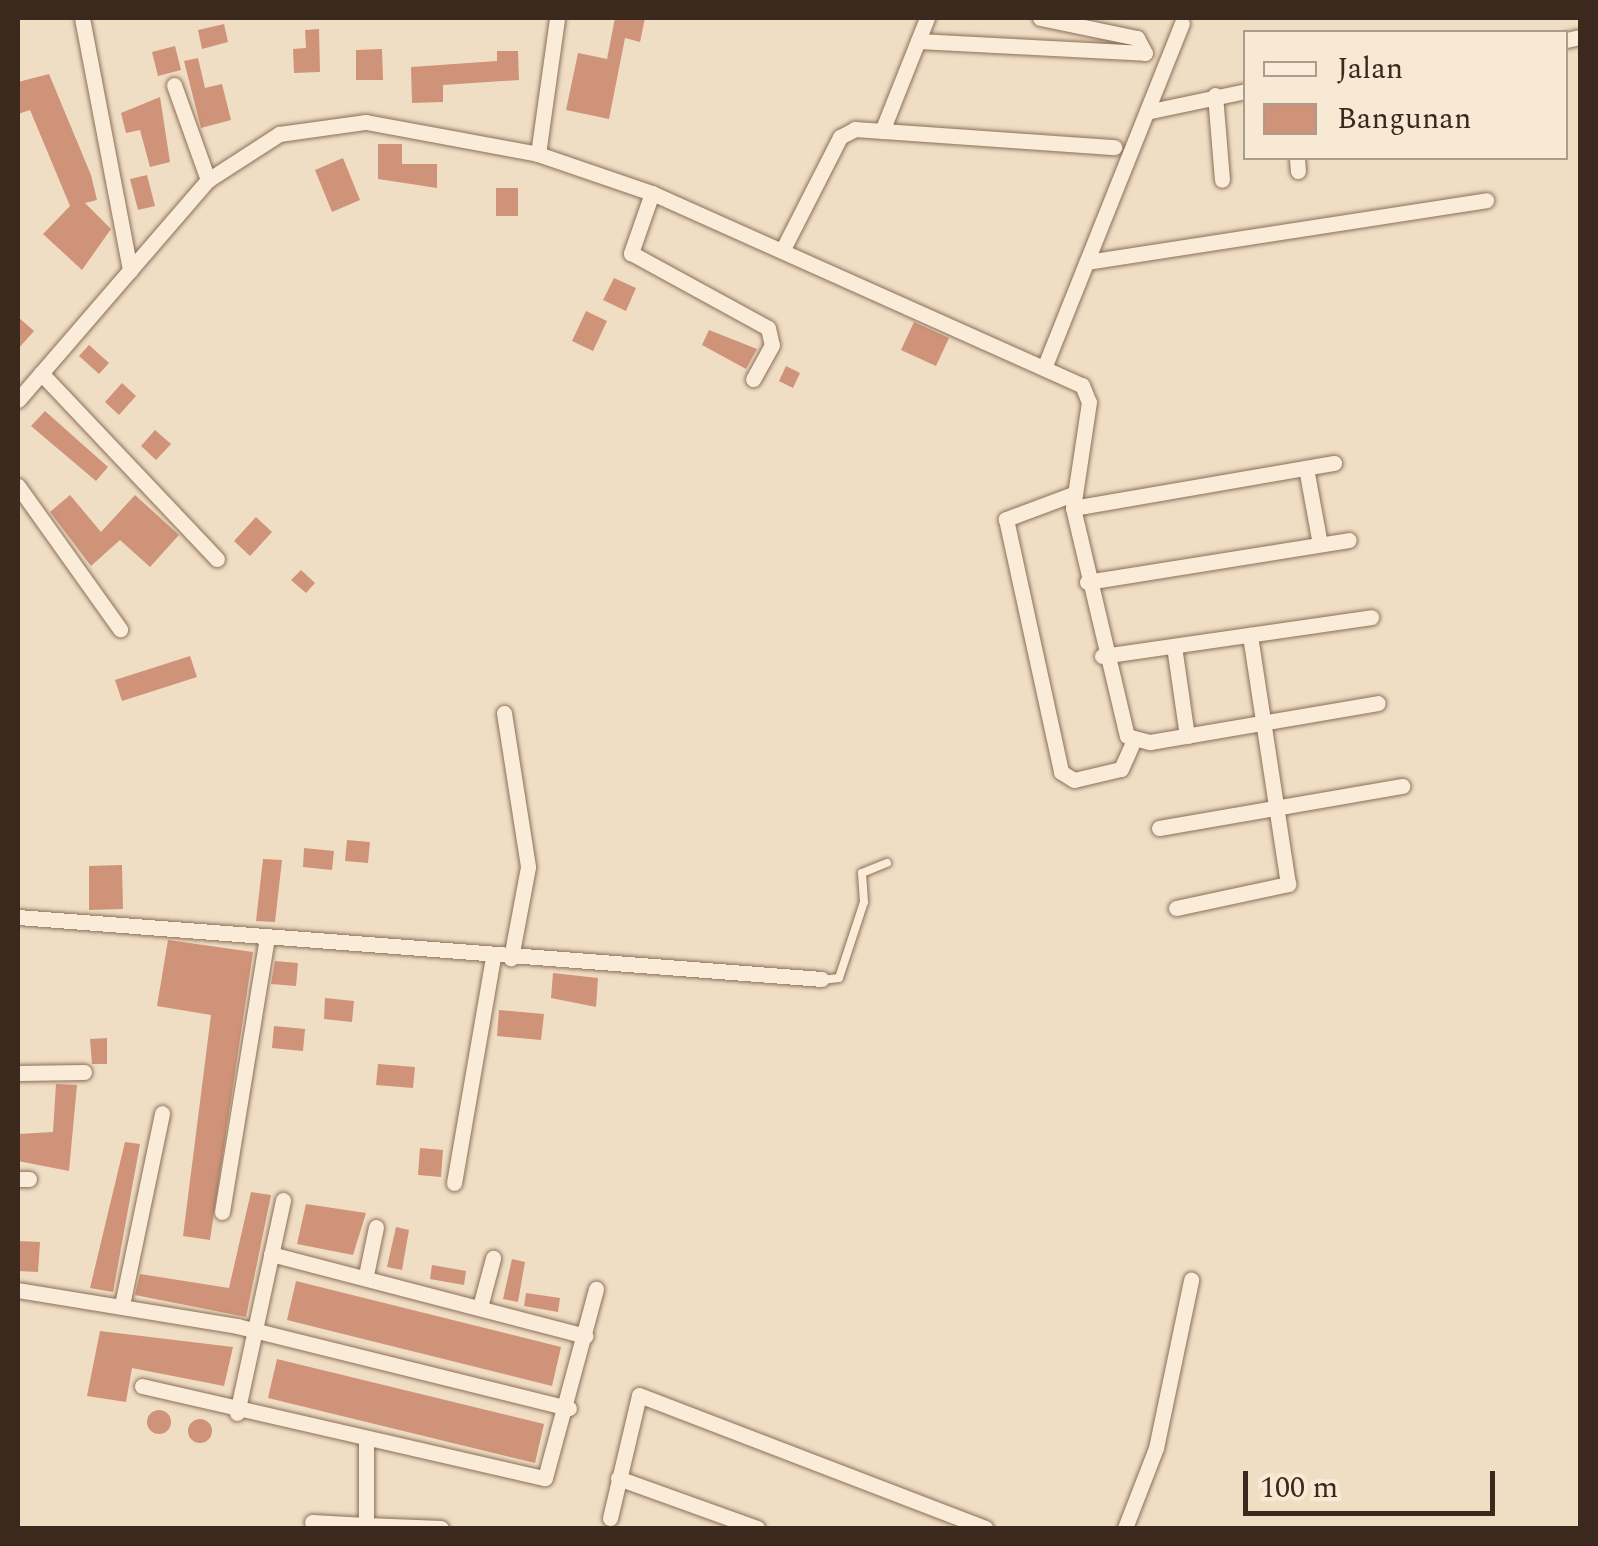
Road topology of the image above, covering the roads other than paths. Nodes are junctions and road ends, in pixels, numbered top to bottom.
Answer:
1 (82, 18) edge
2 (556, 18) edge
3 (927, 18) edge
4 (1040, 18) edge
5 (1182, 23) dead end
6 (918, 40) junction
7 (174, 85) dead end
8 (1243, 91) edge
9 (1214, 96) junction
10 (1151, 111) junction
11 (882, 131) junction
12 (1114, 148) dead end
13 (538, 154) junction
14 (208, 180) junction
15 (1222, 180) dead end
16 (652, 192) junction
17 (1486, 200) dead end
18 (783, 249) junction
19 (1087, 262) junction
20 (130, 270) junction
21 (1046, 363) junction
22 (42, 374) junction
23 (753, 379) dead end
24 (18, 400) edge
25 (1334, 463) dead end
26 (1306, 468) junction
27 (18, 486) edge
28 (1073, 501) junction
29 (1350, 540) dead end
30 (1320, 544) junction
31 (217, 559) dead end
32 (1087, 582) junction
33 (1370, 617) dead end
34 (120, 629) dead end
35 (1250, 634) junction
36 (1174, 646) junction
37 (1102, 656) junction
38 (1378, 703) dead end
39 (504, 713) dead end
40 (1264, 722) junction
41 (1187, 736) junction
42 (1134, 740) junction
43 (1402, 786) dead end
44 (1277, 807) junction
45 (1159, 828) dead end
46 (887, 862) dead end
47 (1176, 908) dead end
48 (18, 917) edge
49 (267, 938) junction
50 (494, 958) junction
51 (511, 958) junction
52 (822, 980) joint
53 (84, 1072) dead end
54 (18, 1073) edge
55 (162, 1112) dead end
56 (454, 1183) dead end
57 (283, 1200) dead end
58 (222, 1212) dead end
59 (376, 1227) dead end
60 (271, 1254) junction
61 (493, 1258) dead end
62 (366, 1275) junction
63 (1191, 1280) dead end
64 (596, 1289) dead end
65 (18, 1290) edge
66 (122, 1306) junction
67 (480, 1307) junction
68 (253, 1330) junction
69 (585, 1336) junction
70 (142, 1386) dead end
71 (569, 1408) junction
72 (237, 1412) junction
73 (366, 1441) junction
74 (618, 1478) junction
75 (610, 1518) dead end
76 (312, 1522) dead end
77 (366, 1525) junction
78 (429, 1528) edge
79 (441, 1528) edge
80 (757, 1528) edge
81 (985, 1528) edge
82 (1124, 1528) edge

1 - 20 street
2 - 13 street
3 - 6 street
4 - 6 street
5 - 10 street
6 - 11 street
7 - 14 street
8 - 9 street
9 - 10 street
9 - 15 street
10 - 19 street
11 - 12 street
11 - 18 street
13 - 14 street
13 - 16 street
14 - 20 street
16 - 18 street
16 - 23 street
17 - 19 street
18 - 21 street
19 - 21 street
20 - 22 street
21 - 28 street
22 - 24 street
22 - 31 street
25 - 26 street
26 - 28 street
26 - 30 street
27 - 34 street
28 - 32 street
28 - 42 street
29 - 30 street
30 - 32 street
32 - 37 street
33 - 35 street
35 - 36 street
35 - 40 street
36 - 37 street
36 - 41 street
37 - 42 street
38 - 40 street
39 - 51 street
40 - 41 street
40 - 44 street
41 - 42 street
43 - 44 street
44 - 45 street
44 - 47 street
46 - 52 lane
48 - 49 street
49 - 50 street
49 - 58 street
50 - 51 street
50 - 56 street
51 - 52 street
53 - 54 street
55 - 66 street
57 - 60 street
59 - 62 street
60 - 62 street
60 - 68 street
61 - 67 street
62 - 67 street
63 - 82 street
64 - 69 street
65 - 66 street
66 - 68 street
67 - 69 street
68 - 71 street
68 - 72 street
69 - 71 street
70 - 72 street
71 - 73 street
72 - 73 street
73 - 77 street
74 - 75 street
74 - 80 street
74 - 81 street
76 - 77 street
77 - 78 street
78 - 79 street

